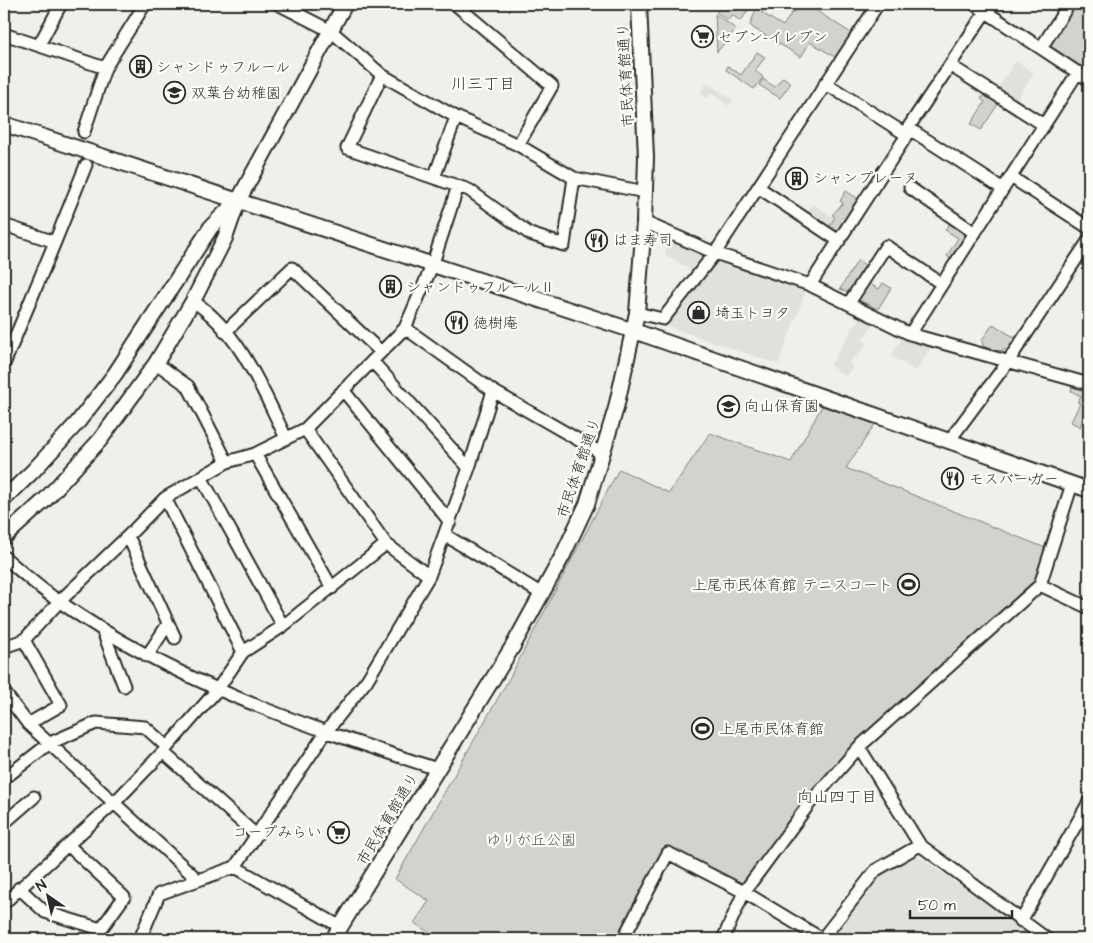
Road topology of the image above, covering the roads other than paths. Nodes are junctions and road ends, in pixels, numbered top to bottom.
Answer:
1 (61, 4) edge
2 (145, 4) edge
3 (278, 4) edge
4 (345, 4) edge
5 (455, 4) edge
6 (639, 4) edge
7 (878, 4) edge
8 (974, 4) edge
9 (1069, 4) edge
10 (986, 12) junction
11 (331, 31) junction
12 (4, 34) edge
13 (39, 45) junction
14 (1041, 48) junction
15 (951, 66) junction
16 (106, 68) junction
17 (1078, 72) junction
18 (382, 76) junction
19 (1089, 80) edge
20 (825, 83) junction
21 (456, 116) junction
22 (4, 124) edge
23 (1044, 125) junction
24 (84, 132) dead end
25 (908, 132) junction
26 (518, 145) junction
27 (86, 165) dead end
28 (1011, 177) junction
29 (434, 178) junction
30 (574, 178) junction
31 (458, 186) junction
32 (758, 187) junction
33 (910, 188) dead end
34 (1003, 189) junction
35 (645, 192) junction
36 (238, 201) junction
37 (644, 222) junction
38 (4, 224) edge
39 (1089, 228) edge
40 (975, 233) junction
41 (1089, 240) edge
42 (839, 241) junction
43 (55, 242) junction
44 (715, 253) junction
45 (432, 266) junction
46 (942, 284) junction
47 (810, 286) junction
48 (193, 301) junction
49 (849, 303) junction
50 (637, 313) junction
51 (405, 328) junction
52 (634, 331) junction
53 (225, 332) junction
54 (910, 334) junction
55 (9, 337) edge
56 (381, 352) junction
57 (1010, 360) junction
58 (372, 361) junction
59 (156, 363) junction
60 (4, 364) edge
61 (1089, 384) edge
62 (343, 390) junction
63 (493, 391) junction
64 (305, 429) junction
65 (286, 438) junction
66 (949, 441) junction
67 (255, 454) junction
68 (603, 454) junction
69 (228, 462) junction
70 (469, 468) junction
71 (201, 477) junction
72 (1072, 484) junction
73 (1089, 490) edge
74 (165, 498) junction
75 (4, 499) edge
76 (450, 522) junction
77 (445, 535) junction
78 (128, 536) junction
79 (4, 537) edge
80 (386, 544) junction
81 (4, 557) edge
82 (429, 576) junction
83 (1040, 586) junction
84 (332, 588) junction
85 (542, 594) junction
86 (58, 602) junction
87 (1089, 608) edge
88 (168, 624) junction
89 (283, 626) junction
90 (102, 629) junction
91 (175, 638) dead end
92 (24, 640) junction
93 (4, 647) edge
94 (243, 652) junction
95 (146, 656) junction
96 (124, 686) dead end
97 (217, 690) junction
98 (4, 692) edge
99 (28, 724) junction
100 (326, 732) junction
101 (50, 743) junction
102 (859, 748) junction
103 (165, 749) junction
104 (437, 769) junction
105 (4, 776) edge
106 (34, 797) dead end
107 (115, 802) junction
108 (1089, 802) edge
109 (4, 823) edge
110 (255, 834) junction
111 (69, 846) junction
112 (920, 846) junction
113 (235, 866) junction
114 (197, 879) junction
115 (20, 888) junction
116 (744, 892) junction
117 (4, 903) edge
118 (1021, 921) junction
119 (341, 927) junction
120 (140, 939) edge
121 (333, 939) edge
122 (623, 939) edge
123 (723, 939) edge
124 (822, 939) edge
125 (1047, 939) edge

1 - 13 street
2 - 16 street
3 - 11 street
4 - 11 street
5 - 26 street
6 - 35 street, 市民体育館通り
7 - 20 street
8 - 10 street
9 - 14 street
10 - 14 street
10 - 15 street
11 - 18 street
11 - 36 street
12 - 13 street
13 - 16 street
14 - 17 street
15 - 23 street
15 - 25 street
16 - 24 street
17 - 19 street
17 - 23 street
18 - 21 street
18 - 29 street
20 - 25 street
20 - 32 street
21 - 26 street
21 - 29 street
22 - 36 street
23 - 28 street
25 - 34 street
25 - 42 street
26 - 30 street
27 - 43 street
28 - 34 street
28 - 39 street
29 - 31 street
30 - 31 street
30 - 35 street
31 - 45 street
32 - 42 street
32 - 44 street
33 - 40 street
34 - 40 street
35 - 37 street, 市民体育館通り
36 - 45 street
36 - 48 street
36 - 75 street
37 - 44 street
37 - 50 street, 市民体育館通り
38 - 43 street
40 - 46 street
41 - 57 street
42 - 47 street
43 - 55 street
44 - 47 street
44 - 50 street
45 - 51 street
45 - 52 street
46 - 49 street
46 - 54 street
47 - 49 street
48 - 53 street
48 - 59 street
49 - 54 street
50 - 52 street, 市民体育館通り
51 - 56 street
51 - 63 street
52 - 66 street
52 - 68 street, 市民体育館通り
53 - 56 street
53 - 65 street
54 - 57 street
55 - 60 street
56 - 58 street
57 - 61 street
57 - 66 street
58 - 62 street
58 - 70 street
59 - 69 street
59 - 79 street
62 - 64 street
62 - 76 street
63 - 68 street
63 - 70 street
64 - 65 street
64 - 80 street
65 - 67 street
66 - 72 street
67 - 69 street
67 - 84 street
68 - 85 street, 市民体育館通り
69 - 71 street
70 - 76 street
71 - 74 street
71 - 89 street
72 - 73 street
72 - 83 street
74 - 78 street
74 - 94 street
76 - 77 street
77 - 82 street
77 - 85 street
78 - 86 street
78 - 88 street
80 - 82 street
80 - 84 street
81 - 86 street
82 - 100 street
83 - 87 street
83 - 102 street
84 - 89 street
85 - 104 street, 市民体育館通り
86 - 90 street
86 - 92 street
88 - 91 street
88 - 95 street
89 - 94 street
90 - 95 street
90 - 96 street
92 - 93 street
92 - 99 street
94 - 97 street
95 - 97 street
97 - 100 street
97 - 103 street
98 - 99 street
99 - 101 street
100 - 104 street
100 - 110 street
101 - 103 street
101 - 105 street
101 - 107 street
102 - 112 street
102 - 116 street
103 - 107 street
103 - 110 street
104 - 119 street, 市民体育館通り
106 - 109 street
107 - 111 street
107 - 114 street
108 - 118 street
110 - 113 street
111 - 115 street
111 - 115 street
112 - 118 street
112 - 124 street
113 - 114 street
113 - 119 street
114 - 120 street
115 - 117 street
116 - 122 street
116 - 123 street
116 - 124 street
118 - 125 street
119 - 121 street, 市民体育館通り

